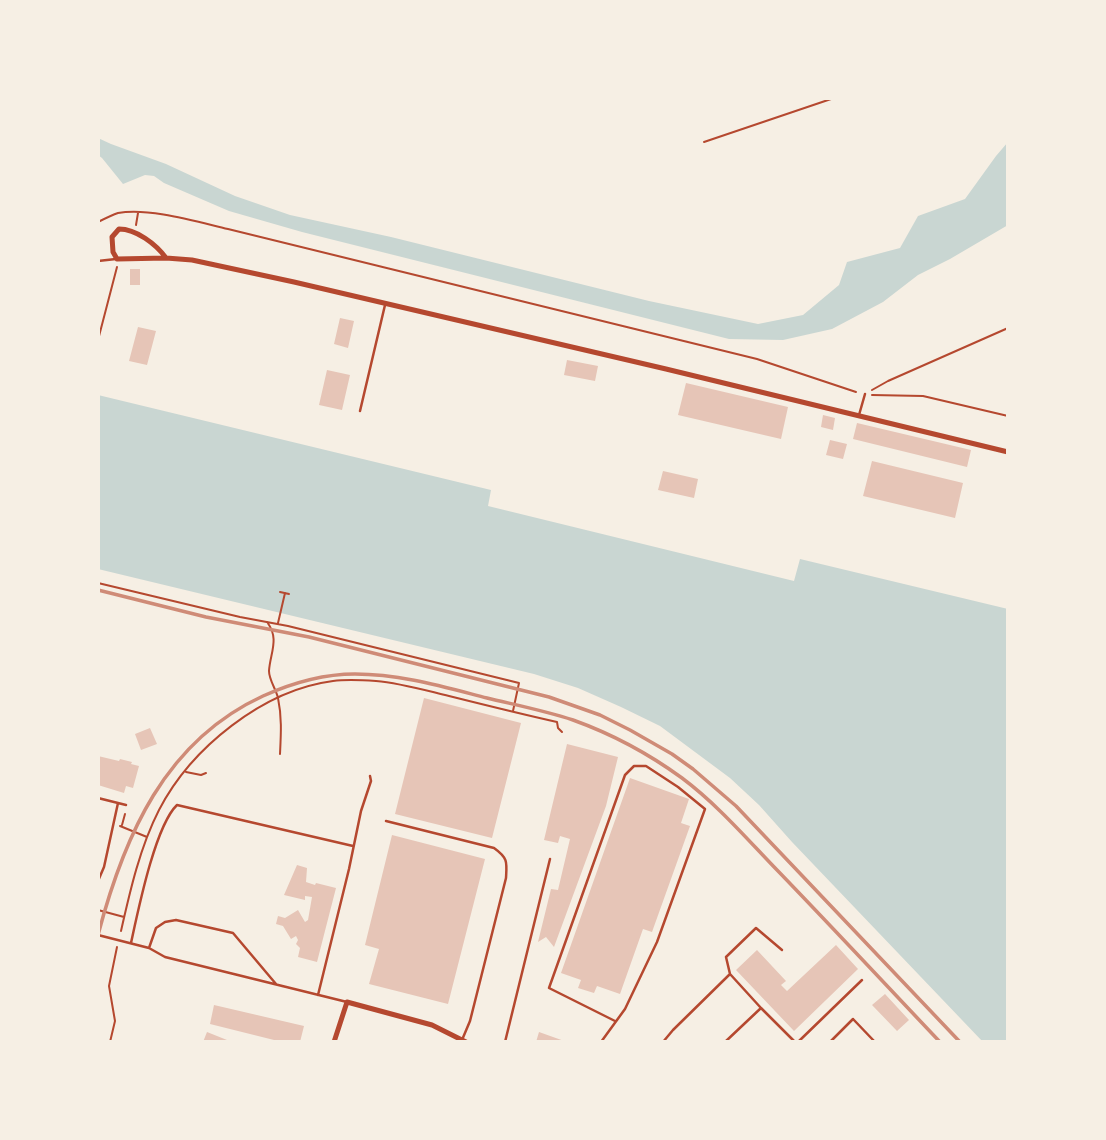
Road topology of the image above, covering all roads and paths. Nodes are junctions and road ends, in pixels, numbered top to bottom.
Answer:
1 (834, 98) edge
2 (704, 142) dead end
3 (138, 212) junction
4 (98, 222) edge
5 (134, 232) junction
6 (166, 258) junction
7 (117, 259) junction
8 (98, 261) edge
9 (386, 304) junction
10 (1008, 328) edge
11 (98, 340) edge
12 (865, 394) junction
13 (360, 411) dead end
14 (859, 415) junction
15 (1008, 416) edge
16 (1008, 452) edge
17 (98, 583) edge
18 (279, 592) dead end
19 (285, 593) junction
20 (289, 594) dead end
21 (267, 622) junction
22 (278, 624) junction
23 (278, 698) junction
24 (512, 712) junction
25 (562, 732) dead end
26 (280, 754) dead end
27 (185, 772) dead end
28 (206, 773) dead end
29 (370, 776) dead end
30 (98, 798) edge
31 (118, 803) junction
32 (127, 805) dead end
33 (125, 817) dead end
34 (386, 821) dead end
35 (158, 841) junction
36 (353, 846) junction
37 (550, 859) dead end
38 (98, 881) edge
39 (98, 935) edge
40 (118, 940) junction
41 (131, 943) junction
42 (149, 948) junction
43 (782, 950) dead end
44 (730, 974) junction
45 (862, 980) dead end
46 (276, 985) junction
47 (318, 995) junction
48 (347, 1002) junction
49 (761, 1008) junction
50 (615, 1021) junction
51 (464, 1041) edge
52 (110, 1042) edge
53 (334, 1042) edge
54 (505, 1042) edge
55 (601, 1042) edge
56 (663, 1042) edge
57 (725, 1042) edge
58 (796, 1042) edge
59 (830, 1042) edge
60 (875, 1042) edge

1 - 2 path
3 - 4 path
3 - 5 path
3 - 12 path
5 - 6 street
5 - 7 street
6 - 7 street
6 - 9 street
7 - 8 lane
7 - 11 path
9 - 13 lane
9 - 14 street
10 - 12 path
12 - 14 lane
12 - 15 path
14 - 16 street
17 - 21 path
18 - 19 path
19 - 20 path
19 - 22 path
21 - 22 path
21 - 23 path
22 - 24 path
23 - 24 path
23 - 26 path
24 - 25 path
27 - 28 path
29 - 36 lane
30 - 31 lane
31 - 32 lane
31 - 38 lane
33 - 35 path
34 - 51 lane
35 - 36 lane
35 - 41 lane
36 - 47 lane
37 - 54 lane
39 - 40 lane
40 - 41 lane
40 - 52 path
41 - 42 lane
42 - 46 lane
42 - 46 lane
43 - 44 lane
44 - 49 lane
44 - 56 lane
45 - 58 lane
46 - 47 lane
47 - 48 lane
48 - 51 street
48 - 53 street
49 - 57 lane
49 - 58 lane
50 - 50 lane
50 - 55 lane
59 - 60 lane

